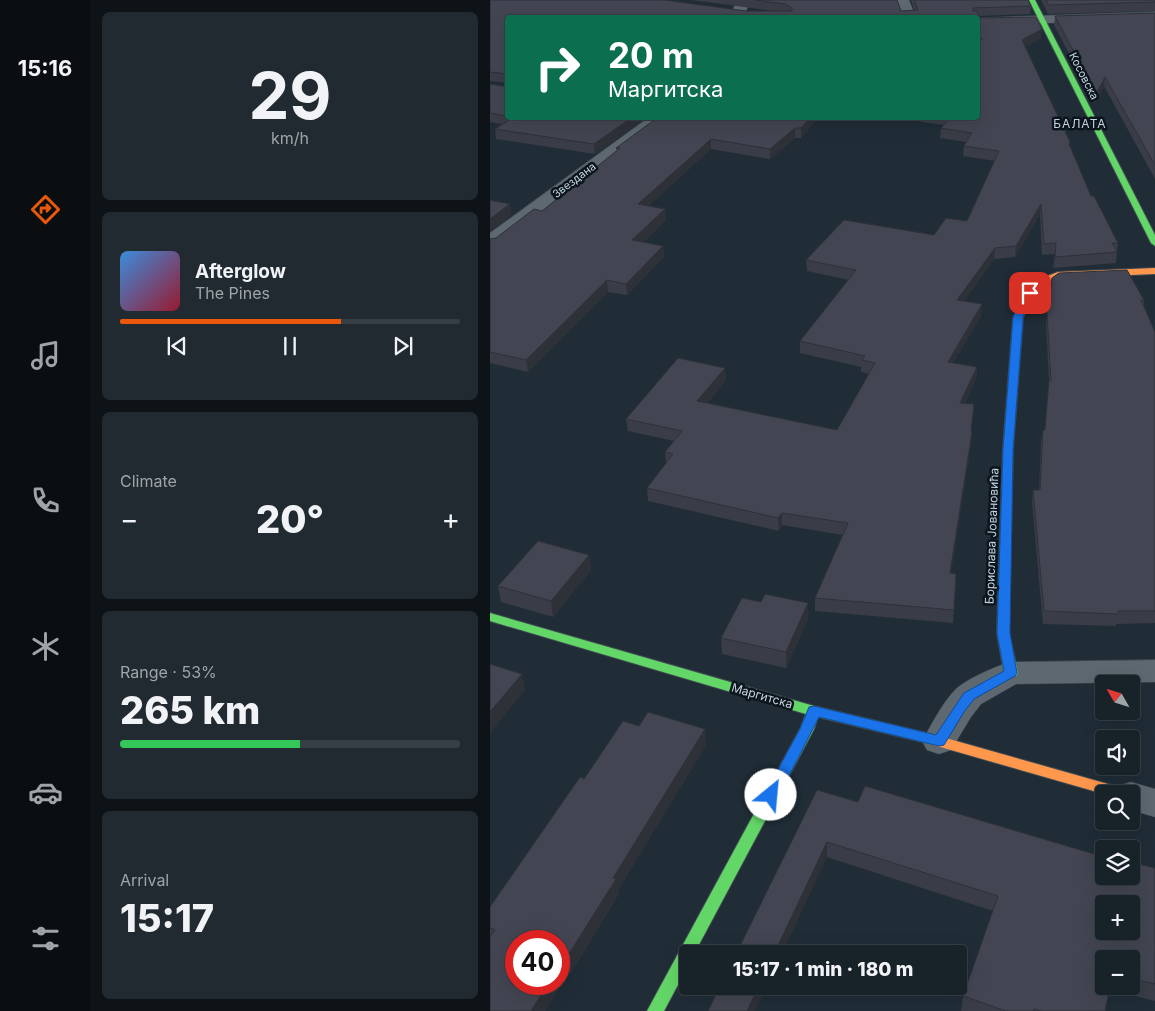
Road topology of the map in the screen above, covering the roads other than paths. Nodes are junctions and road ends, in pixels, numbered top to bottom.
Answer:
1 (902, 0) edge
2 (1032, 0) edge
3 (742, 6) edge
4 (720, 10) edge
5 (757, 14) edge
6 (908, 15) edge
7 (1155, 16) edge
8 (1042, 19) junction
9 (980, 21) edge
10 (655, 120) edge
11 (490, 243) edge
12 (1155, 243) edge
13 (1155, 271) edge
14 (490, 617) edge
15 (1155, 671) edge
16 (1011, 673) junction
17 (814, 711) junction
18 (939, 741) junction
19 (1095, 786) edge
20 (1140, 799) edge
21 (1155, 803) edge
22 (655, 1011) edge

1 - 6 street
2 - 8 street, Косовска
3 - 4 street
3 - 5 street
7 - 8 street
8 - 9 street
8 - 12 street, Косовска
10 - 11 street, Звездана
13 - 16 street, Борислава Јовановића
14 - 17 street, Маргитска
15 - 16 street
16 - 18 street
17 - 18 street, Маргитска
17 - 22 street
18 - 19 street, Маргитска
20 - 21 street

